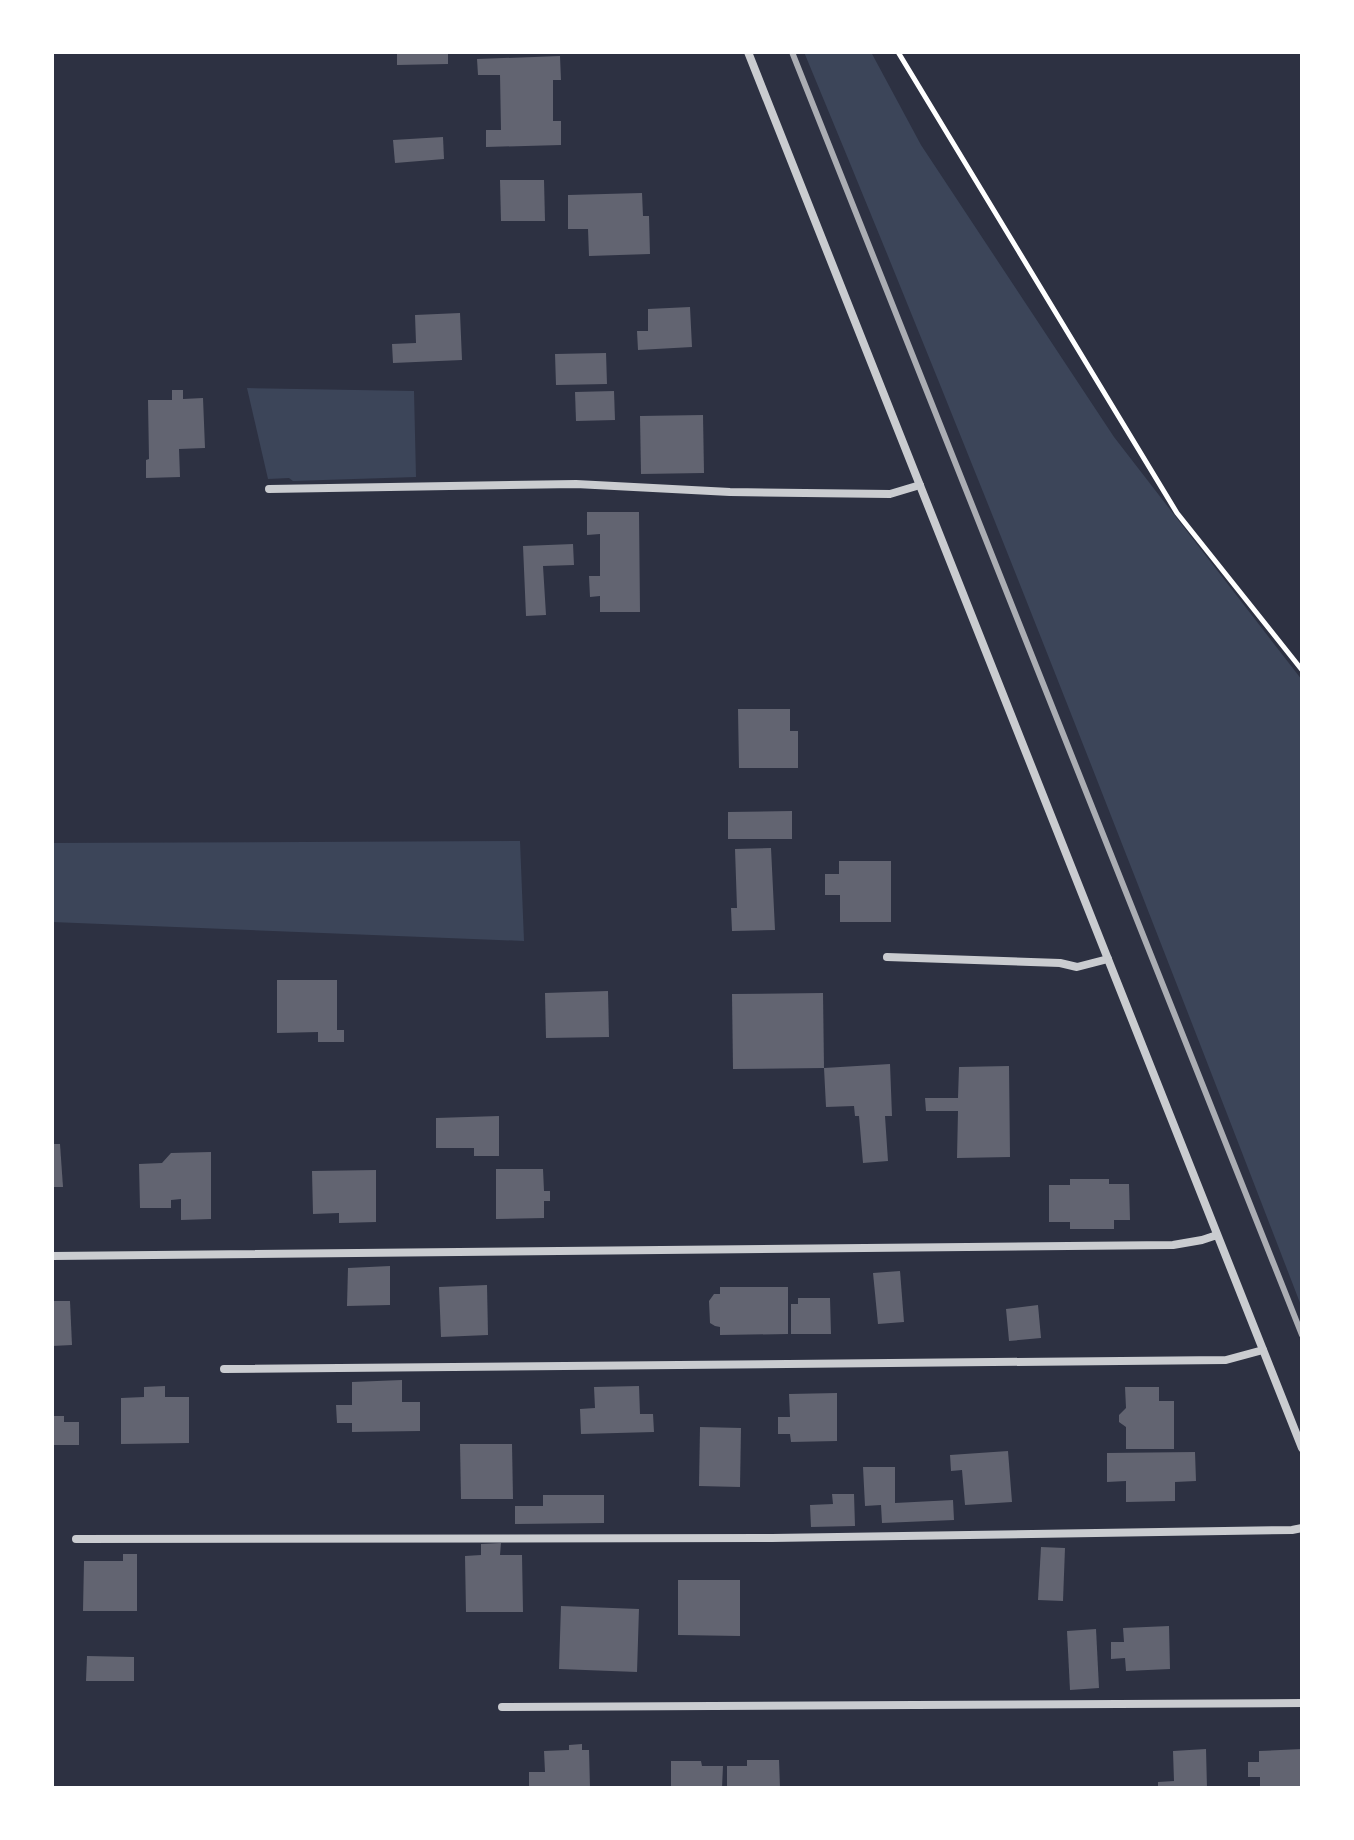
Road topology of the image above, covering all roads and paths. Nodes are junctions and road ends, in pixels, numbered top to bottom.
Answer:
1 (748, 52) edge
2 (898, 52) edge
3 (920, 485) junction
4 (269, 489) dead end
5 (1302, 670) edge
6 (887, 957) dead end
7 (1108, 959) junction
8 (1217, 1235) junction
9 (52, 1256) edge
10 (1263, 1350) junction
11 (224, 1369) dead end
12 (1302, 1448) edge
13 (1302, 1528) edge
14 (76, 1539) dead end
15 (1302, 1703) edge
16 (502, 1707) dead end

1 - 3 street
2 - 5 path
3 - 4 street
3 - 7 street
6 - 7 street
7 - 8 street
8 - 9 street
8 - 10 street
10 - 11 street
10 - 12 street
13 - 14 street
15 - 16 street

